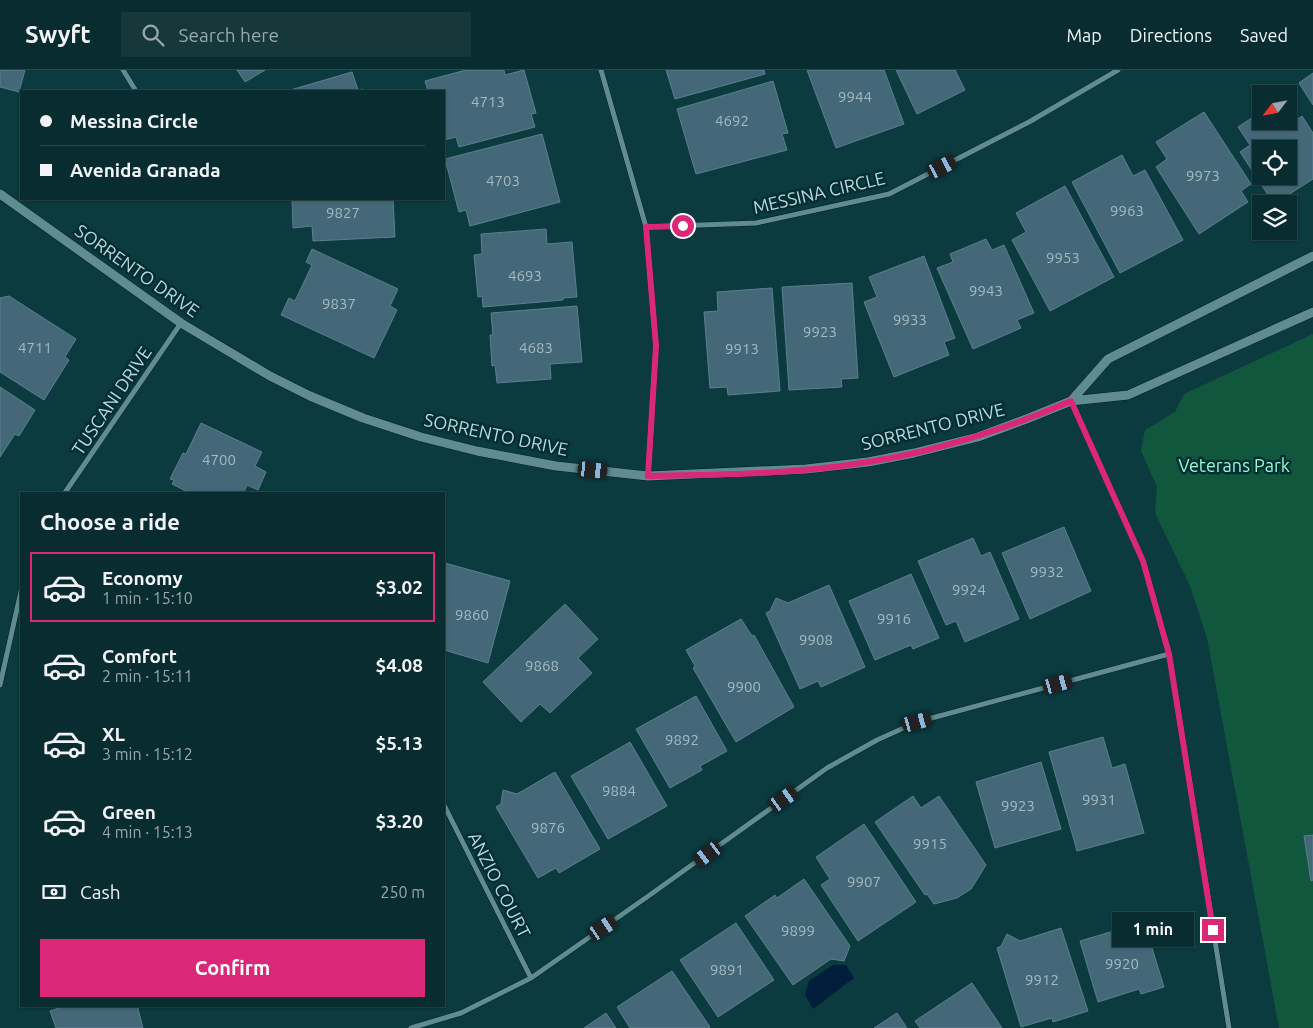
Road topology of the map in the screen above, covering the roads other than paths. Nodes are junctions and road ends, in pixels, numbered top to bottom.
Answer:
1 (123, 70) edge
2 (602, 70) edge
3 (1118, 70) edge
4 (135, 90) edge
5 (0, 194) edge
6 (646, 227) junction
7 (1313, 256) edge
8 (1313, 312) edge
9 (182, 323) junction
10 (1071, 401) junction
11 (648, 476) junction
12 (65, 492) edge
13 (20, 594) edge
14 (1169, 654) junction
15 (0, 684) edge
16 (445, 807) edge
17 (530, 978) junction
18 (411, 1028) edge
19 (1228, 1028) edge

1 - 4 street
2 - 6 street
3 - 6 street, MESSINA CIRCLE
5 - 9 street, SORRENTO DRIVE
6 - 11 street
7 - 10 street, SORRENTO DRIVE
8 - 10 street, SORRENTO DRIVE
9 - 11 street, SORRENTO DRIVE
9 - 12 street, TUSCANI DRIVE
10 - 11 street, SORRENTO DRIVE
10 - 14 street
13 - 15 street
14 - 17 street
14 - 19 street
16 - 17 street, ANZIO COURT
17 - 18 street

